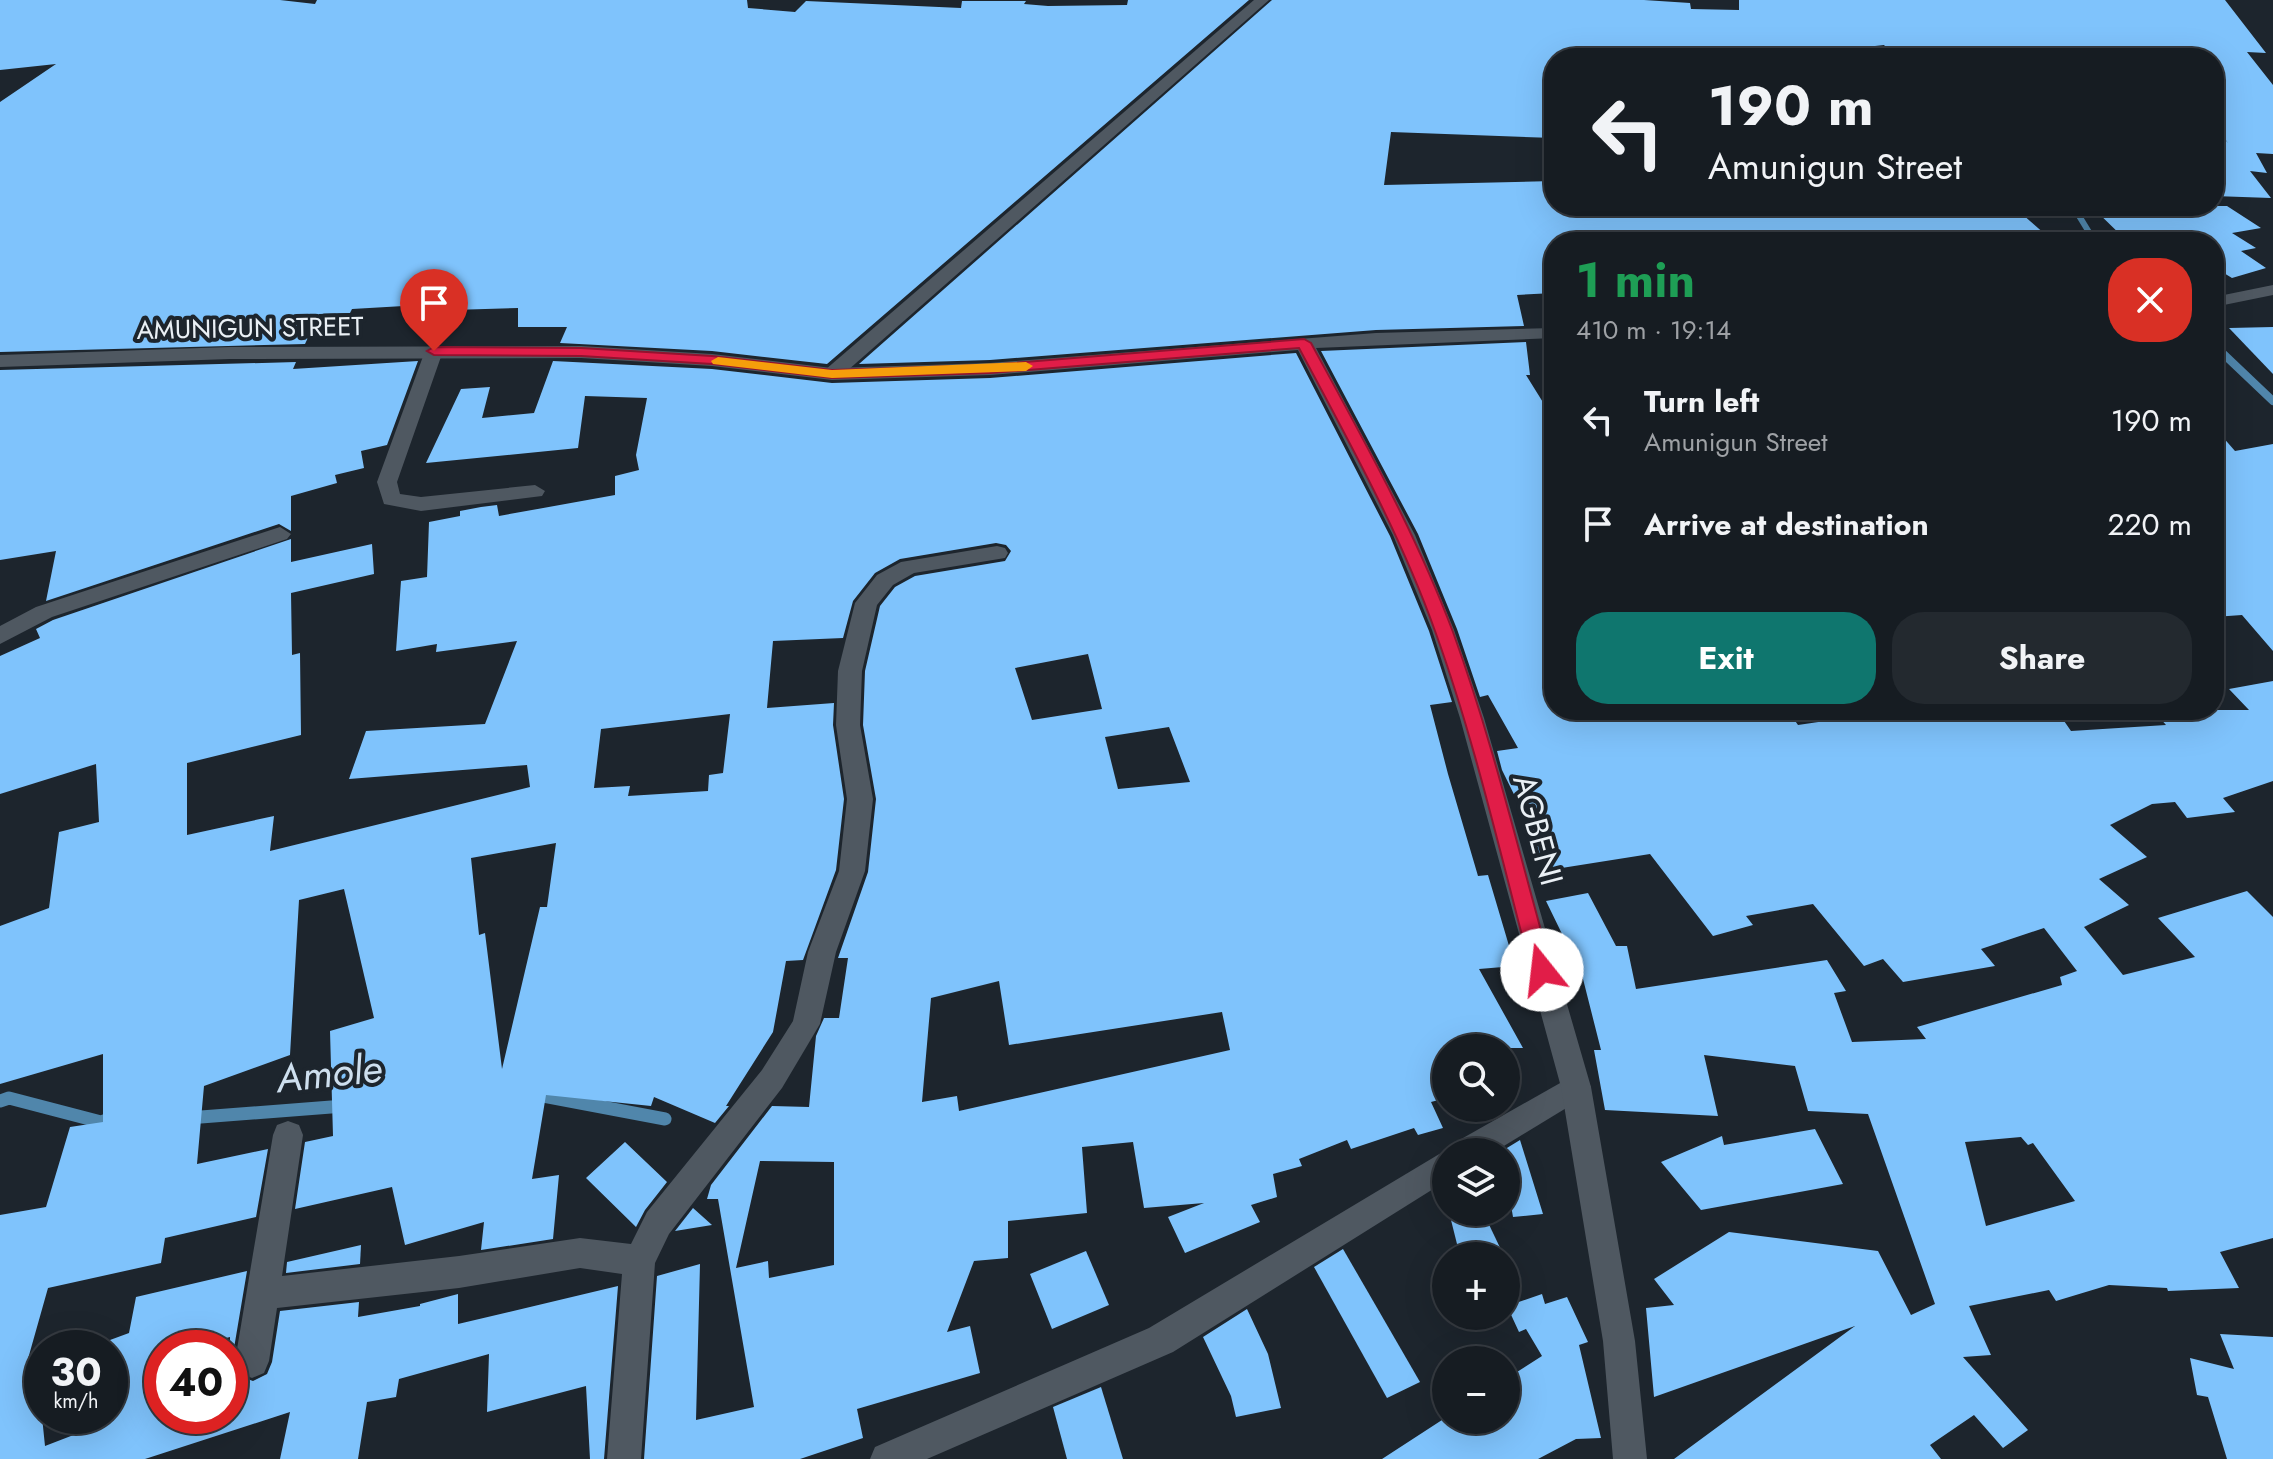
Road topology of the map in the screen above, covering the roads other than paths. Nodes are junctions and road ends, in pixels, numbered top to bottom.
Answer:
1 (1262, 0) edge
2 (2270, 294) edge
3 (2224, 301) edge
4 (1544, 333) edge
5 (1304, 343) junction
6 (434, 351) junction
7 (0, 361) edge
8 (832, 374) junction
9 (535, 491) dead end
10 (280, 534) dead end
11 (997, 553) dead end
12 (0, 636) edge
13 (1576, 1087) junction
14 (288, 1135) dead end
15 (1490, 1138) edge
16 (1432, 1173) edge
17 (639, 1261) junction
18 (261, 1294) junction
19 (252, 1361) dead end
20 (624, 1459) edge
21 (887, 1459) edge
22 (1630, 1459) edge

1 - 8 street
2 - 3 street
4 - 5 street, AMUNIGUN STREET
5 - 8 street, AMUNIGUN STREET
5 - 13 street, AGBENI
6 - 7 street, AMUNIGUN STREET
6 - 8 street, AMUNIGUN STREET
6 - 9 street
10 - 12 street
11 - 17 street
13 - 15 street
13 - 22 street, AGBENI
14 - 18 street
16 - 21 street
17 - 18 street
17 - 20 street
18 - 19 street

